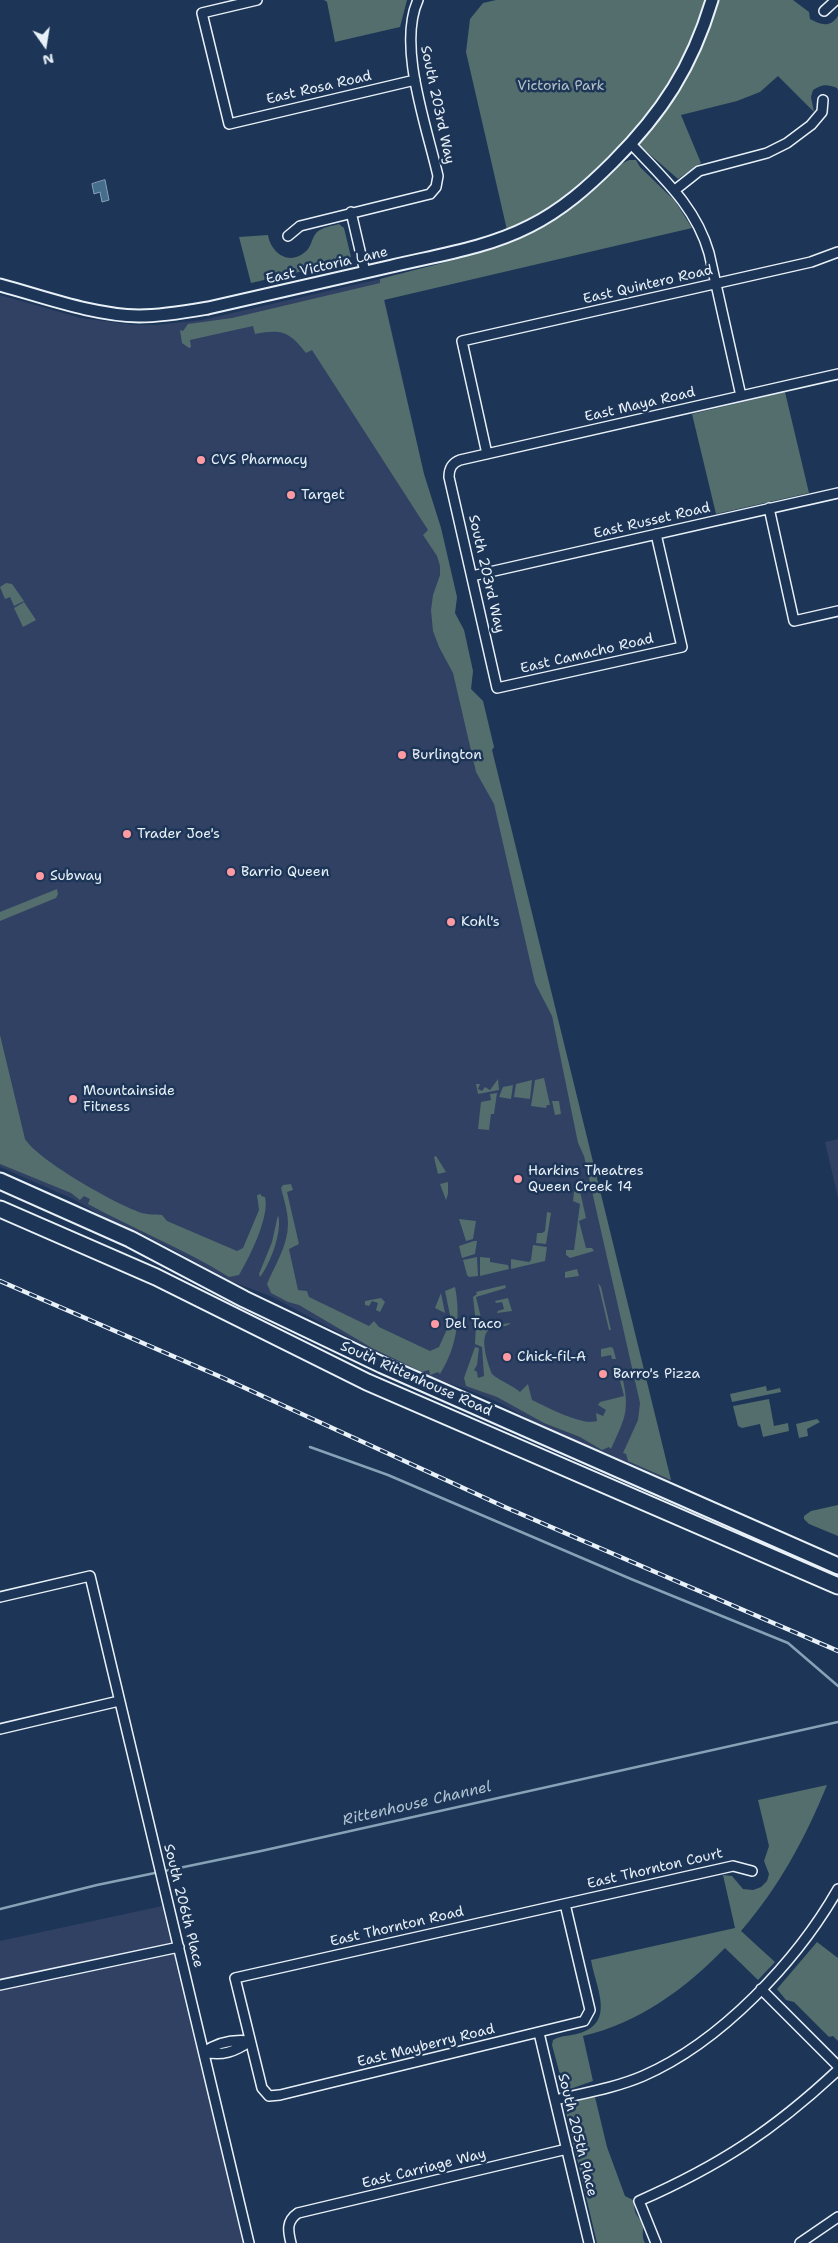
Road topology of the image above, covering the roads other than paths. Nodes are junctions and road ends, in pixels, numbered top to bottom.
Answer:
1 (257, 0) edge
2 (418, 0) edge
3 (712, 0) edge
4 (836, 0) edge
5 (824, 11) dead end
6 (415, 80) junction
7 (823, 100) dead end
8 (631, 144) junction
9 (675, 190) junction
10 (351, 212) junction
11 (288, 236) dead end
12 (838, 252) edge
13 (365, 272) junction
14 (716, 284) junction
15 (0, 285) edge
16 (838, 374) edge
17 (741, 396) junction
18 (487, 454) junction
19 (451, 466) joint
20 (838, 493) edge
21 (769, 508) junction
22 (656, 534) junction
23 (472, 576) junction
24 (838, 611) edge
25 (497, 688) joint
26 (0, 1181) edge
27 (0, 1209) edge
28 (244, 1299) junction
29 (234, 1317) junction
30 (367, 1382) junction
31 (447, 1394) junction
32 (542, 1457) junction
33 (609, 1466) junction
34 (838, 1566) edge
35 (838, 1586) edge
36 (0, 1597) edge
37 (119, 1702) junction
38 (0, 1729) edge
39 (752, 1871) dead end
40 (838, 1888) edge
41 (565, 1904) junction
42 (179, 1947) junction
43 (0, 1986) edge
44 (761, 1990) junction
45 (539, 2033) junction
46 (250, 2041) junction
47 (204, 2052) junction
48 (838, 2066) edge
49 (838, 2070) edge
50 (555, 2100) junction
51 (567, 2149) junction
52 (838, 2217) edge
53 (249, 2243) edge
54 (291, 2243) edge
55 (589, 2243) edge
56 (656, 2243) edge
57 (800, 2243) edge

1 - 6 street, East Rosa Road
2 - 6 street, South 203rd Way
3 - 8 street, East Victoria Lane
4 - 5 street
6 - 10 street, South 203rd Way
7 - 9 street
8 - 9 street
8 - 13 street, East Victoria Lane
9 - 14 street
10 - 11 street
10 - 13 street
12 - 14 street, East Quintero Road
13 - 15 street, East Victoria Lane
14 - 17 street
14 - 18 street, East Quintero Road
16 - 17 street, East Maya Road
17 - 18 street, East Maya Road
18 - 19 street, East Maya Road
19 - 23 street, South 203rd Way
20 - 21 street, East Russet Road
21 - 22 street, East Russet Road
21 - 24 street
22 - 23 street, East Russet Road
22 - 25 street, East Camacho Road
23 - 25 street, South 203rd Way
26 - 28 main road, South Rittenhouse Road
27 - 29 main road, South Rittenhouse Road
28 - 29 main road
28 - 31 main road, South Rittenhouse Road
29 - 30 main road, South Rittenhouse Road
30 - 31 main road
30 - 32 main road, South Rittenhouse Road
31 - 33 main road, South Rittenhouse Road
32 - 33 main road
32 - 35 main road, South Rittenhouse Road
33 - 34 main road, South Rittenhouse Road
36 - 37 street, South 206th Place
37 - 38 street
37 - 42 street, South 206th Place
39 - 41 street, East Thornton Court
40 - 44 street
41 - 45 street, East Mayberry Road
41 - 46 street, East Thornton Road
42 - 43 street
42 - 47 street, South 206th Place
44 - 48 street
44 - 50 street
45 - 46 street, East Mayberry Road
45 - 50 street, South 205th Place
46 - 47 street
47 - 53 street, South 206th Place
49 - 56 street
50 - 51 street, South 205th Place
51 - 54 street, East Carriage Way
51 - 55 street, South 205th Place
52 - 57 street

